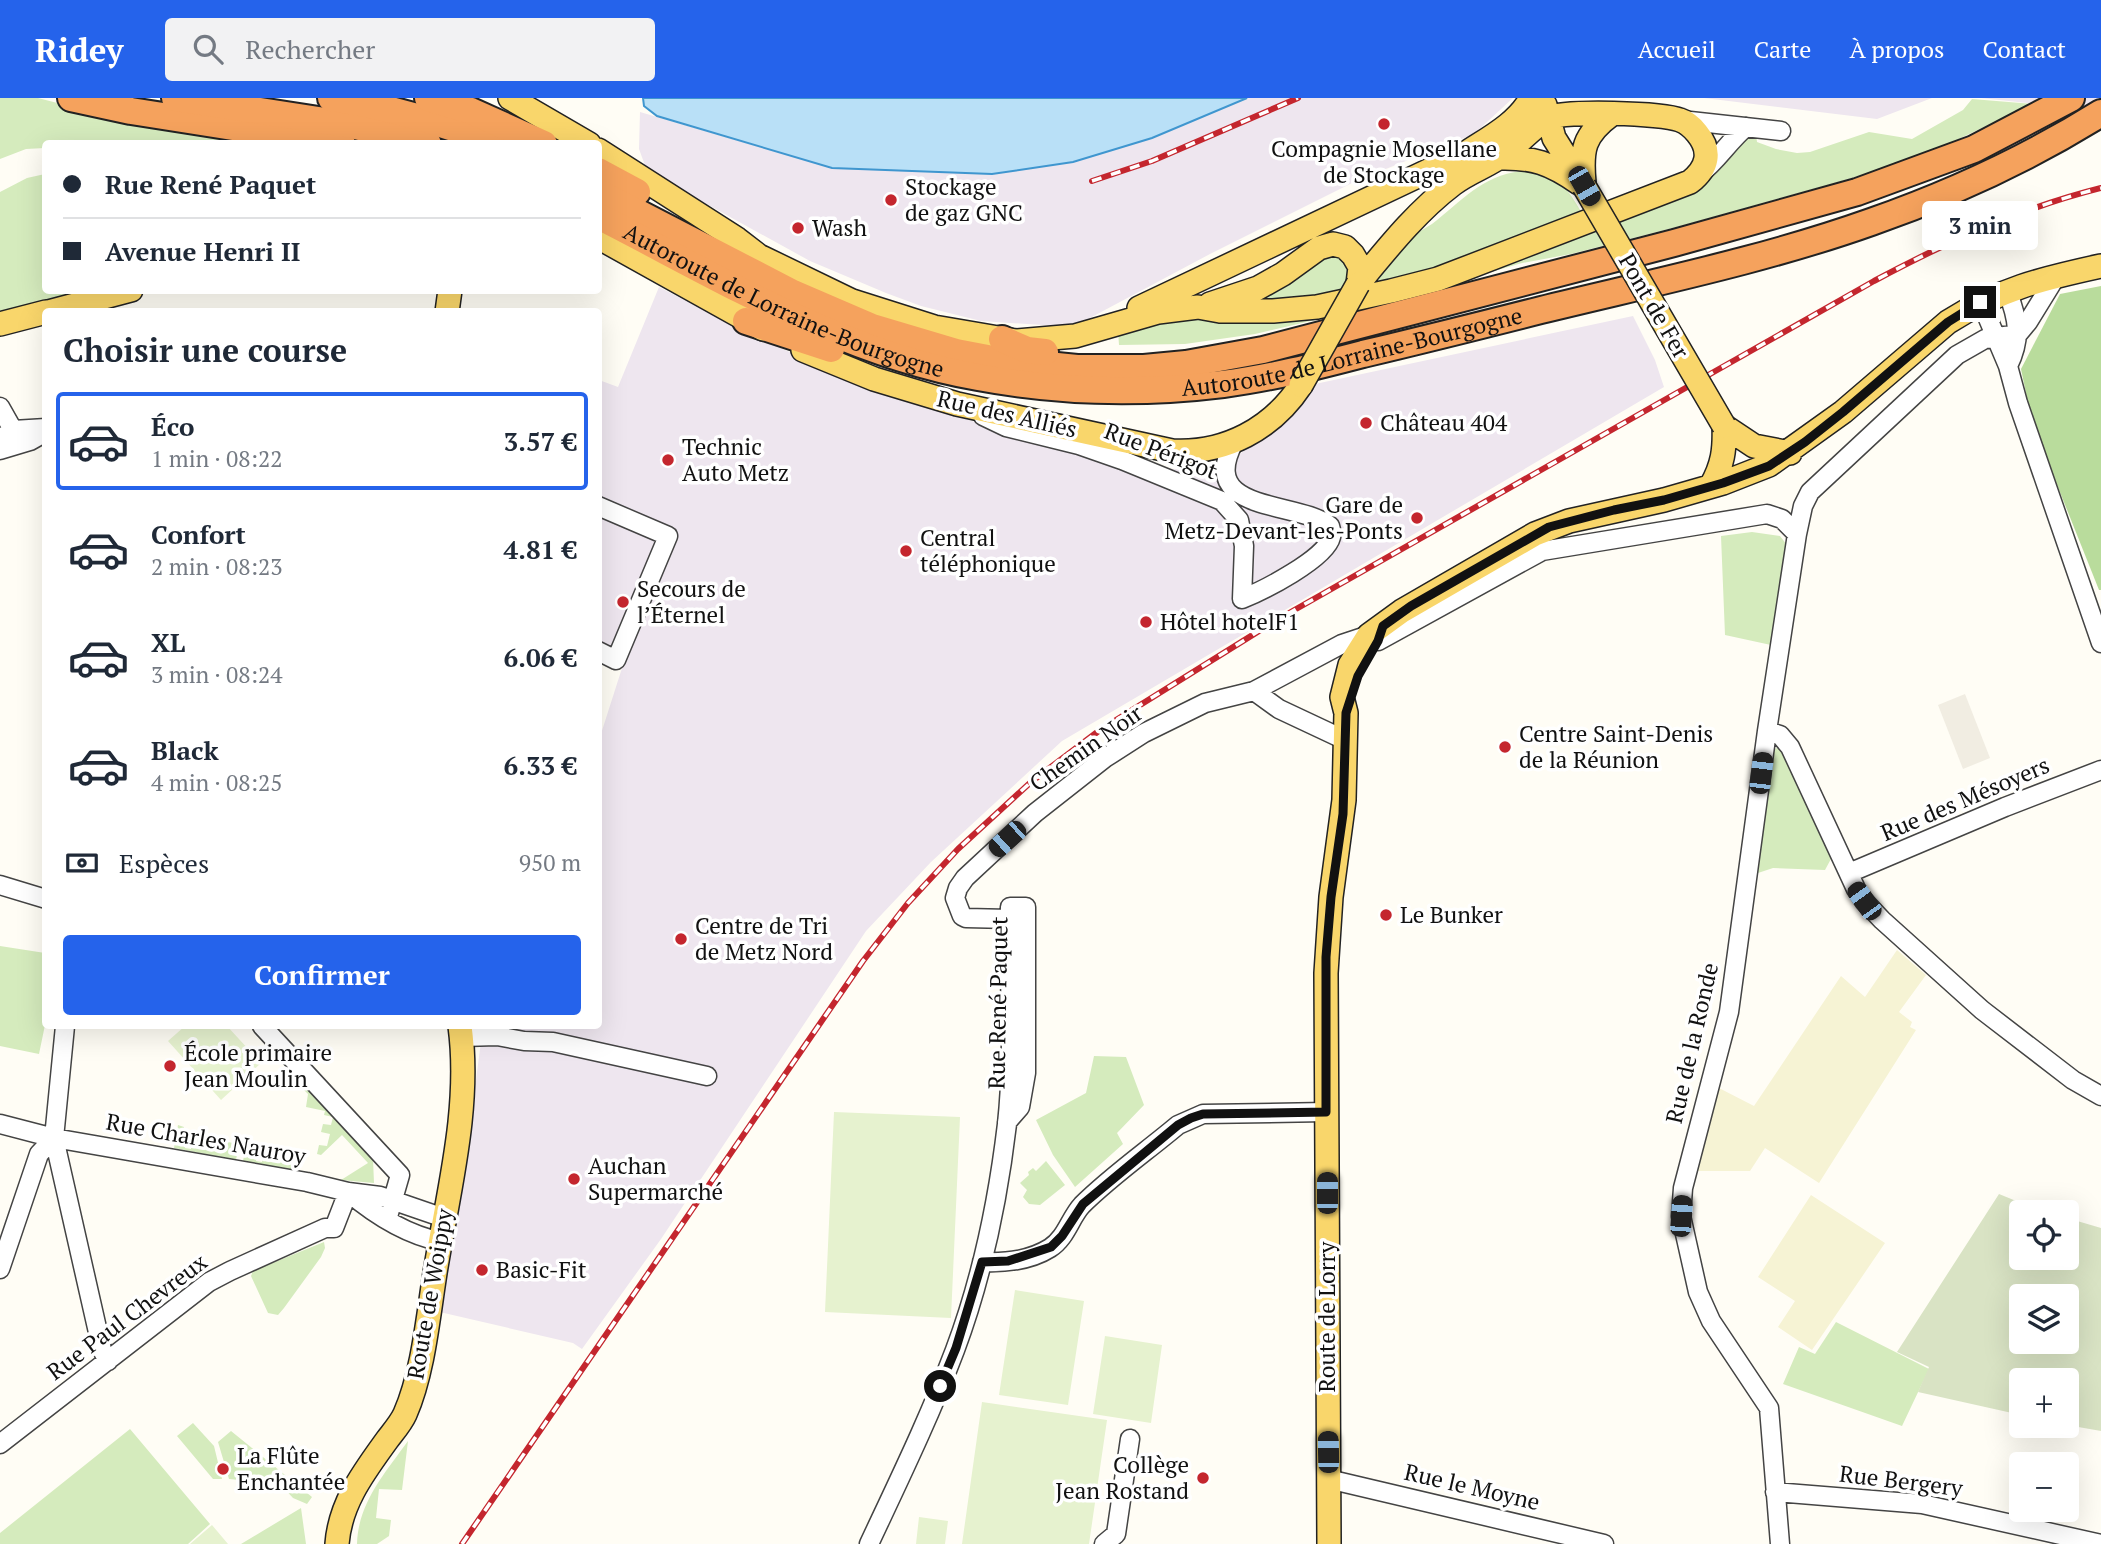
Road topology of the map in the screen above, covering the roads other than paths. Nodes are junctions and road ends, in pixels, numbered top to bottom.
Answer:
1 (71, 98) edge
2 (175, 98) edge
3 (331, 98) edge
4 (428, 98) edge
5 (510, 98) edge
6 (1531, 98) edge
7 (2071, 98) edge
8 (1546, 108) edge
9 (1612, 114) junction
10 (2095, 117) edge
11 (1681, 120) junction
12 (1746, 127) junction
13 (1781, 131) dead end
14 (316, 140) edge
15 (412, 140) edge
16 (488, 140) edge
17 (535, 140) edge
18 (582, 140) edge
19 (602, 153) edge
20 (1499, 158) junction
21 (602, 173) edge
22 (1700, 174) junction
23 (1584, 186) junction
24 (602, 194) edge
25 (602, 218) edge
26 (602, 239) edge
27 (759, 256) junction
28 (2101, 266) edge
29 (2057, 275) junction
30 (1358, 284) junction
31 (2007, 290) junction
32 (116, 294) edge
33 (1980, 302) junction
34 (1198, 307) junction
35 (62, 308) edge
36 (42, 313) edge
37 (747, 320) junction
38 (0, 324) edge
39 (1111, 324) junction
40 (2018, 334) junction
41 (1993, 336) junction
42 (1311, 338) junction
43 (1002, 340) junction
44 (2008, 366) junction
45 (1124, 390) junction
46 (957, 404) junction
47 (0, 407) edge
48 (1724, 426) junction
49 (42, 430) edge
50 (42, 433) edge
51 (7, 434) edge
52 (1234, 442) junction
53 (0, 450) edge
54 (1790, 453) junction
55 (1749, 474) junction
56 (1711, 485) junction
57 (602, 508) edge
58 (1797, 534) junction
59 (1377, 634) junction
60 (2101, 643) edge
61 (602, 653) edge
62 (1359, 660) junction
63 (1294, 670) junction
64 (1254, 691) junction
65 (1767, 731) junction
66 (1345, 740) junction
67 (2101, 770) edge
68 (1849, 873) junction
69 (0, 884) edge
70 (42, 899) edge
71 (962, 916) joint
72 (65, 1029) edge
73 (265, 1029) edge
74 (461, 1031) edge
75 (707, 1076) dead end
76 (2101, 1096) edge
77 (1326, 1112) junction
78 (0, 1124) edge
79 (54, 1138) junction
80 (348, 1192) junction
81 (393, 1201) junction
82 (444, 1218) junction
83 (387, 1220) junction
84 (442, 1242) junction
85 (982, 1262) junction
86 (0, 1269) edge
87 (108, 1361) junction
88 (1130, 1439) dead end
89 (0, 1444) edge
90 (1328, 1479) junction
91 (1775, 1492) junction
92 (337, 1544) edge
93 (869, 1544) edge
94 (1104, 1544) edge
95 (1329, 1544) edge
96 (1604, 1544) edge
97 (1780, 1544) edge
98 (2101, 1544) edge

1 - 14 highway
2 - 15 highway
3 - 16 highway
4 - 17 highway
5 - 18 main road
6 - 39 main road
7 - 42 highway, Autoroute de Lorraine-Bourgogne
8 - 9 main road
8 - 20 main road
8 - 23 main road, Pont de Fer
9 - 11 main road
9 - 23 main road
10 - 45 highway, Autoroute de Lorraine-Bourgogne
11 - 12 street
11 - 22 main road
12 - 13 street
12 - 22 street
19 - 27 main road
20 - 23 main road
20 - 30 main road, Rue des Alliés
21 - 27 highway
22 - 34 main road
23 - 48 main road, Pont de Fer, bridge
24 - 42 highway, Autoroute de Lorraine-Bourgogne
25 - 45 highway, Autoroute de Lorraine-Bourgogne
26 - 37 main road, Rue des Alliés
27 - 43 main road
28 - 29 main road, Route de Lorry
29 - 31 main road, Route de Lorry
29 - 40 street
30 - 34 main road
30 - 52 main road, Rue des Alliés, bridge
31 - 33 main road, Route de Lorry
31 - 40 street
32 - 35 main road
33 - 41 street
33 - 54 main road, Route de Lorry
34 - 39 main road
36 - 38 main road
37 - 45 highway
37 - 46 main road, Rue des Alliés
39 - 43 main road
40 - 41 street
40 - 44 street
41 - 44 street
41 - 58 street, Rue de la Ronde
42 - 43 highway
44 - 60 street
46 - 52 main road, Rue des Alliés
46 - 52 street, Rue Périgot
47 - 51 street
48 - 54 main road
48 - 55 main road, Pont de Fer
48 - 56 main road
49 - 51 street
50 - 53 street
54 - 55 main road, Route de Lorry
55 - 56 main road, Route de Lorry
56 - 59 main road, Route de Lorry
57 - 61 street
58 - 59 street, Chemin Noir
58 - 65 street, Rue de la Ronde
59 - 62 main road, Route de Lorry
59 - 63 street, Chemin Noir
62 - 63 street, Chemin Noir
62 - 66 main road, Route de Lorry
63 - 64 street, Chemin Noir
64 - 66 street
64 - 71 street, Chemin Noir
65 - 68 street
65 - 91 street, Rue de la Ronde
66 - 77 main road, Route de Lorry
67 - 68 street, Rue des Mésoyers
68 - 76 street
69 - 70 street
71 - 85 street, Rue René Paquet
72 - 79 street
73 - 81 street
74 - 75 street
74 - 82 main road, Route de Woippy
77 - 85 street
77 - 90 main road, Route de Lorry
78 - 79 street, Rue Charles Nauroy
79 - 80 street, Rue Charles Nauroy
79 - 86 street
79 - 87 street
80 - 81 street, Rue Charles Nauroy
80 - 83 street, Rue Charles Nauroy
80 - 87 street, Rue Paul Chevreux
81 - 82 street, Rue Charles Nauroy
81 - 83 street
82 - 84 main road, Route de Woippy
83 - 84 street, Rue Charles Nauroy
84 - 92 main road, Route de Woippy
85 - 93 street, Rue René Paquet
87 - 89 street, Rue Paul Chevreux
88 - 94 street
90 - 95 main road, Route de Lorry
90 - 96 street, Rue le Moyne
91 - 97 street, Rue de la Ronde
91 - 98 street, Rue Bergery

